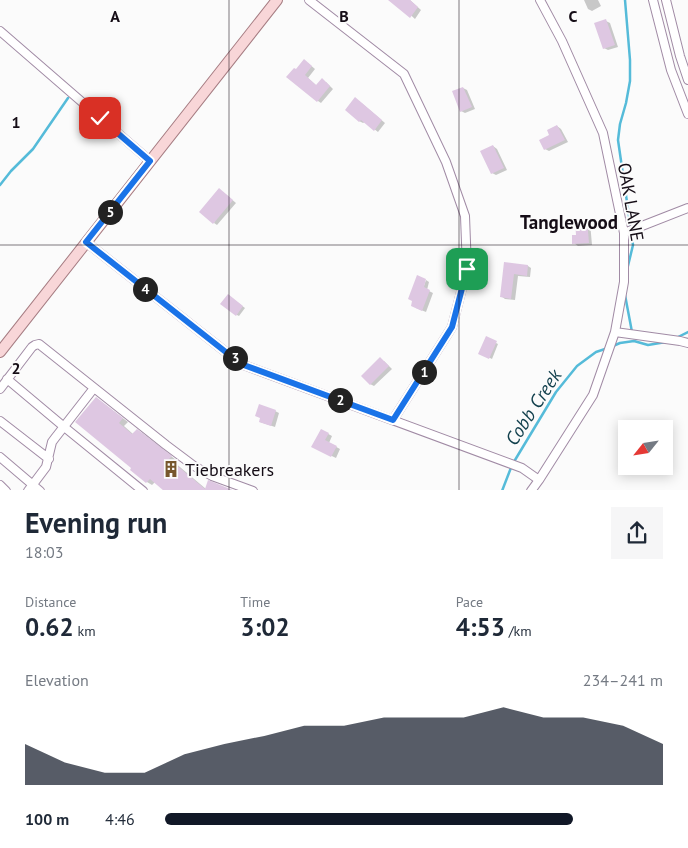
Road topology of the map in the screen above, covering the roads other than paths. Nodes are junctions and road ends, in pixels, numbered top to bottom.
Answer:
1 (277, 0) edge
2 (309, 0) edge
3 (540, 0) edge
4 (653, 0) edge
5 (666, 0) edge
6 (0, 31) edge
7 (679, 53) junction
8 (667, 55) junction
9 (688, 80) edge
10 (688, 114) edge
11 (150, 161) junction
12 (688, 208) edge
13 (624, 233) junction
14 (86, 242) junction
15 (615, 332) junction
16 (688, 343) edge
17 (0, 352) edge
18 (8, 379) junction
19 (94, 388) junction
20 (0, 389) edge
21 (393, 420) junction
22 (0, 421) edge
23 (63, 426) junction
24 (0, 457) edge
25 (49, 459) junction
26 (539, 480) junction
27 (31, 488) edge
28 (40, 490) edge
29 (143, 490) edge
30 (254, 490) edge
31 (531, 490) edge

1 - 11 main road
2 - 21 street
3 - 13 street, OAK LANE
4 - 8 street
5 - 7 street
6 - 11 street
7 - 8 street
7 - 9 street
8 - 10 street
11 - 14 main road
12 - 13 street
13 - 15 street, OAK LANE
14 - 17 main road
14 - 21 street
15 - 16 street
15 - 26 street, OAK LANE
18 - 19 street
18 - 20 street
18 - 23 street
19 - 23 street
19 - 30 street
21 - 26 street
22 - 25 street
23 - 25 street
23 - 29 street
24 - 27 street
25 - 27 street
26 - 31 street, OAK LANE
27 - 28 street

